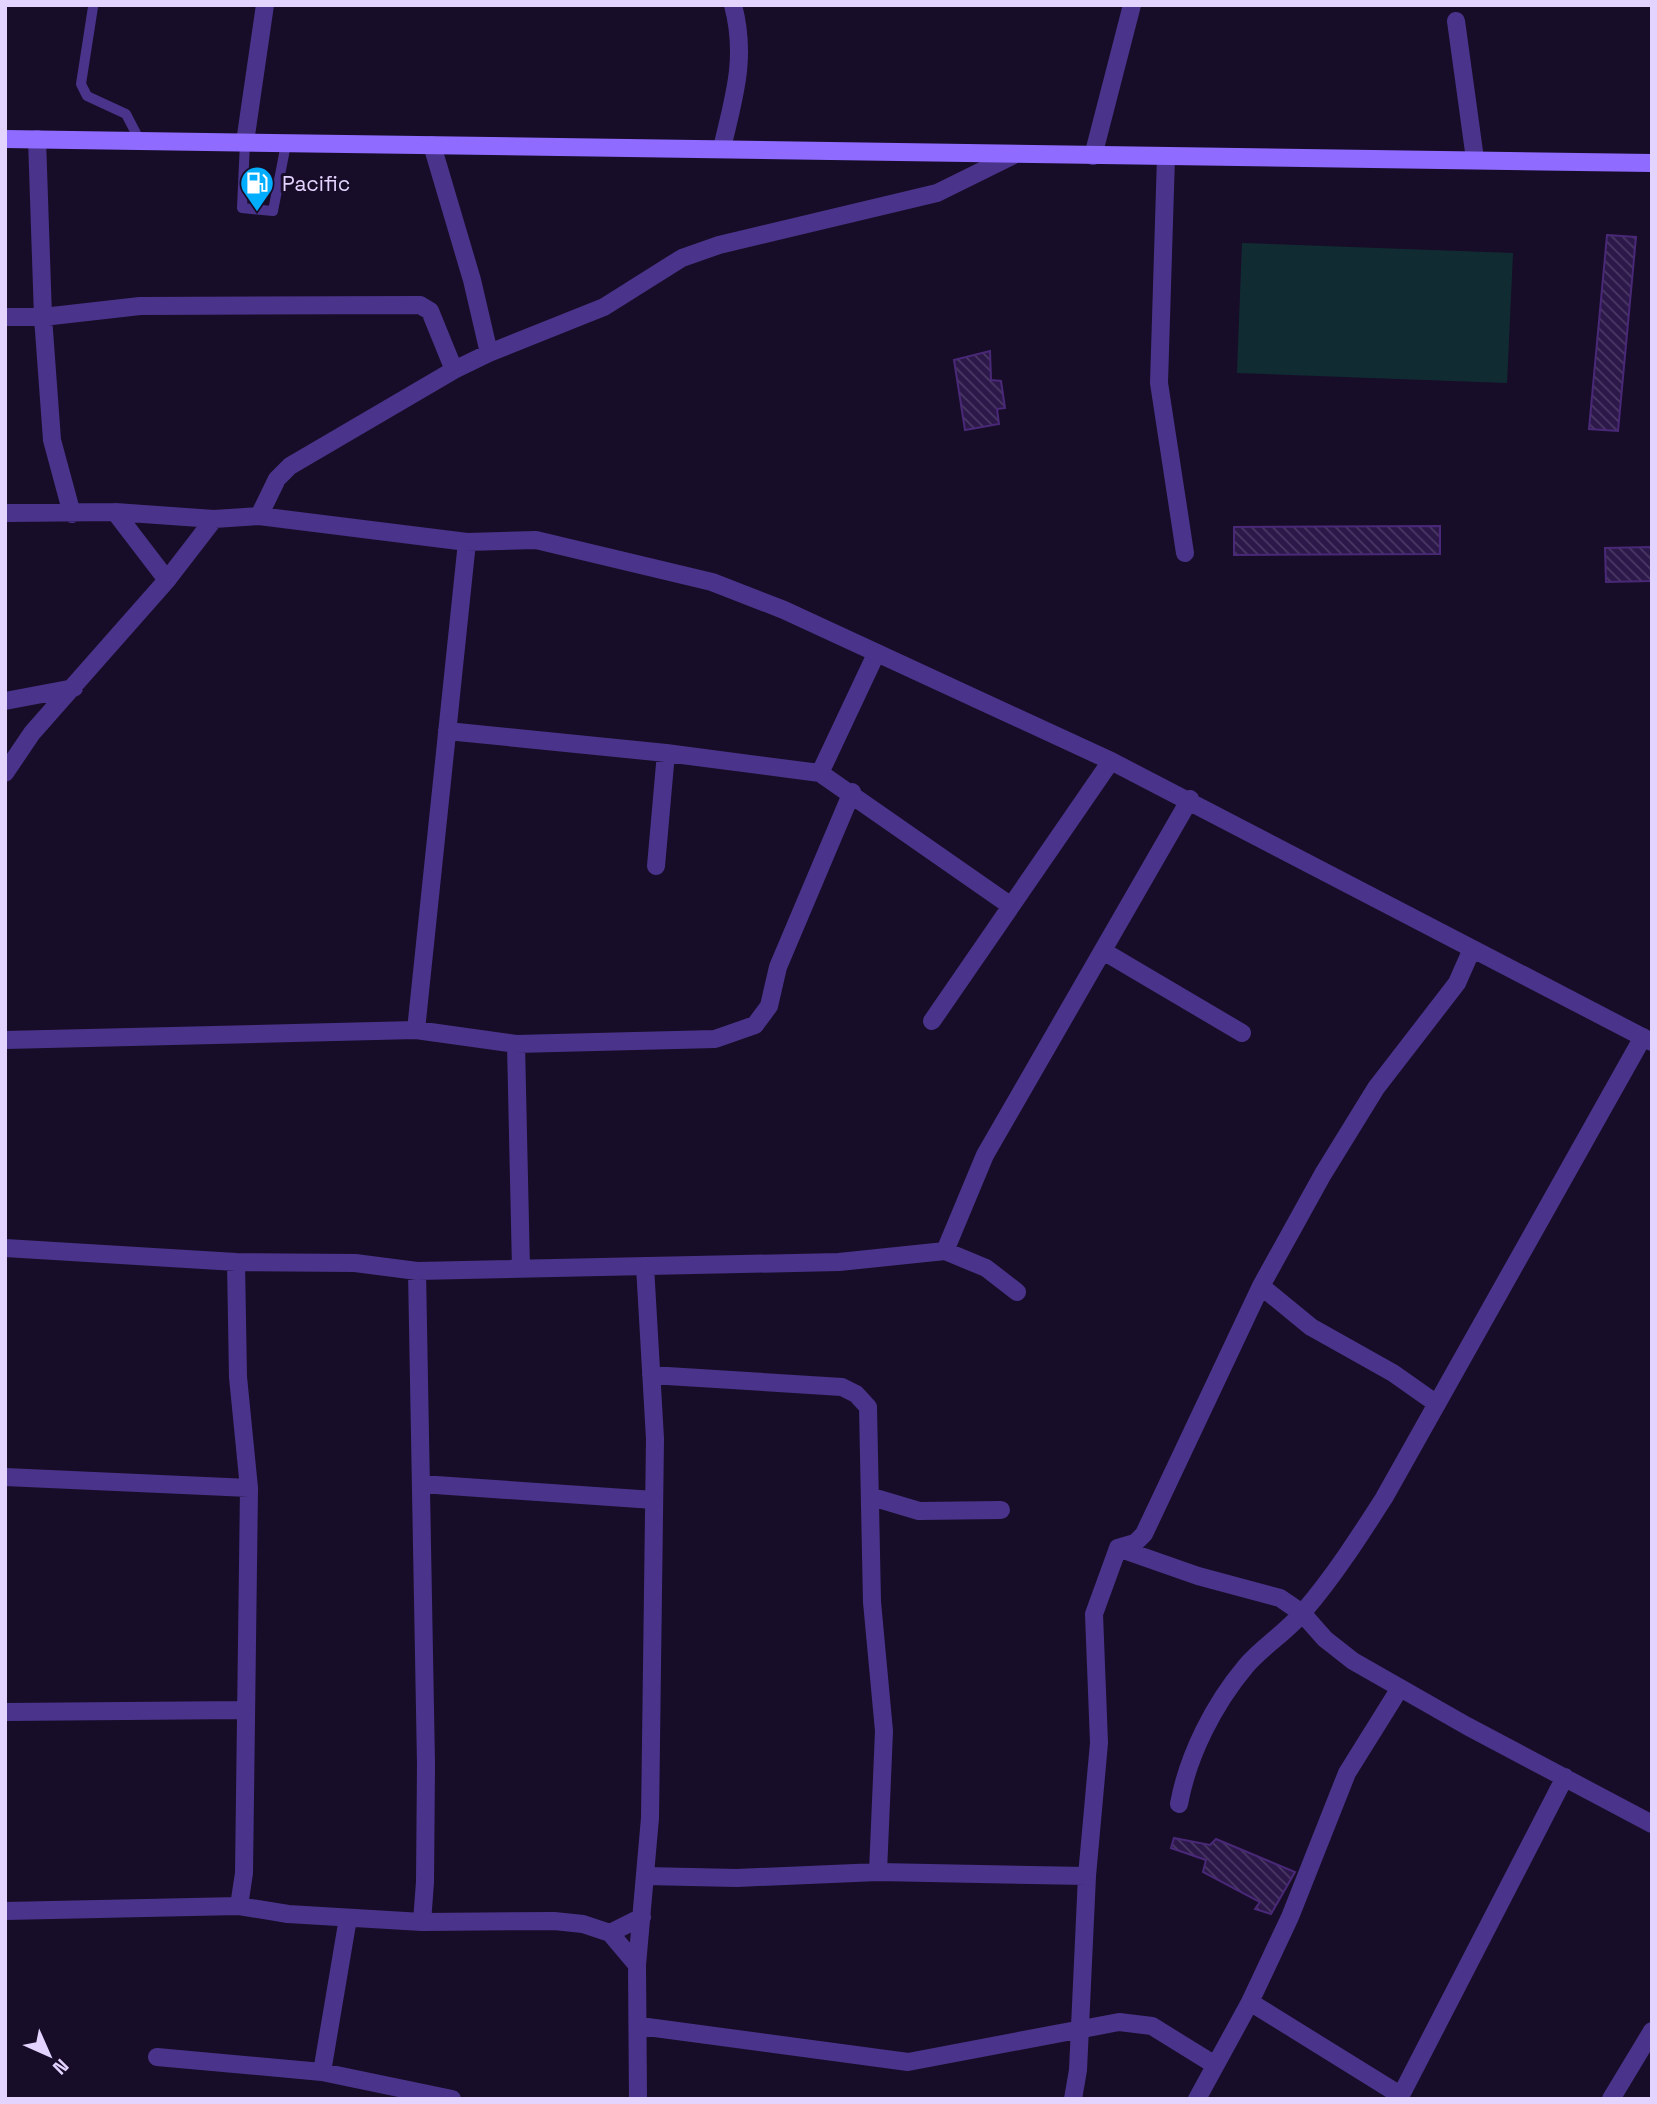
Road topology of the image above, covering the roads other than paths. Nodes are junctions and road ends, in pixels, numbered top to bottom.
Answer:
1 (265, 5) edge
2 (733, 5) edge
3 (1132, 5) edge
4 (93, 7) edge
5 (1456, 21) dead end
6 (5, 139) edge
7 (37, 139) junction
8 (140, 141) junction
9 (245, 142) junction
10 (286, 144) junction
11 (432, 145) junction
12 (722, 148) junction
13 (1012, 156) junction
14 (1093, 156) junction
15 (1166, 157) junction
16 (1475, 159) junction
17 (1652, 163) edge
18 (5, 317) edge
19 (43, 317) junction
20 (489, 352) junction
21 (454, 370) junction
22 (115, 512) junction
23 (5, 513) edge
24 (72, 513) junction
25 (260, 516) junction
26 (214, 519) junction
27 (467, 542) junction
28 (1185, 553) dead end
29 (167, 580) junction
30 (876, 654) junction
31 (74, 688) junction
32 (5, 701) edge
33 (447, 731) junction
34 (666, 753) junction
35 (1111, 761) junction
36 (5, 773) edge
37 (820, 773) junction
38 (852, 792) junction
39 (1190, 799) junction
40 (656, 866) dead end
41 (1011, 906) junction
42 (1472, 949) junction
43 (1103, 951) junction
44 (932, 1021) dead end
45 (416, 1030) junction
46 (1242, 1033) dead end
47 (5, 1040) edge
48 (1647, 1040) edge
49 (516, 1044) junction
50 (5, 1248) edge
51 (945, 1251) junction
52 (236, 1262) junction
53 (645, 1266) junction
54 (521, 1269) junction
55 (417, 1271) junction
56 (1261, 1286) junction
57 (1017, 1292) dead end
58 (651, 1375) junction
59 (1437, 1404) junction
60 (5, 1477) edge
61 (421, 1484) junction
62 (249, 1488) junction
63 (872, 1497) junction
64 (654, 1500) junction
65 (1002, 1510) dead end
66 (1118, 1548) junction
67 (1303, 1613) junction
68 (1401, 1688) junction
69 (244, 1710) junction
70 (5, 1712) edge
71 (1565, 1777) junction
72 (1180, 1804) dead end
73 (1652, 1824) edge
74 (878, 1872) junction
75 (1087, 1875) junction
76 (645, 1876) junction
77 (239, 1906) junction
78 (5, 1911) edge
79 (642, 1917) junction
80 (348, 1918) junction
81 (422, 1922) junction
82 (610, 1933) junction
83 (637, 1965) junction
84 (1250, 2002) junction
85 (640, 2026) junction
86 (1079, 2031) junction
87 (1652, 2031) edge
88 (157, 2057) dead end
89 (1215, 2065) junction
90 (322, 2072) junction
91 (1399, 2097) edge
92 (453, 2099) edge
93 (638, 2099) edge
94 (1073, 2099) edge
95 (1197, 2099) edge
96 (1611, 2099) edge

1 - 9 street
2 - 12 street
3 - 14 street
4 - 8 lane
5 - 16 street
6 - 7 main road
7 - 8 main road
7 - 19 street
8 - 9 main road
9 - 10 main road
9 - 10 lane
10 - 11 main road
11 - 12 main road
11 - 20 street
12 - 13 main road
13 - 14 main road
13 - 20 street
14 - 15 main road
15 - 16 main road
15 - 28 street
16 - 17 main road
18 - 19 street
19 - 21 street
19 - 24 street
20 - 21 street
21 - 25 street
22 - 24 street
22 - 26 street
22 - 29 street
23 - 24 street
25 - 26 street
25 - 27 street
26 - 29 street
27 - 30 street
27 - 33 street
29 - 31 street
30 - 35 street
30 - 37 street
31 - 32 street
31 - 36 street
33 - 34 street
33 - 45 street
34 - 37 street
34 - 40 street
35 - 39 street
35 - 41 street
37 - 38 street
38 - 41 street
38 - 49 street
39 - 42 street
39 - 43 street
41 - 44 street
42 - 48 street
42 - 56 street
43 - 46 street
43 - 51 street
45 - 47 street
45 - 49 street
48 - 59 street
49 - 54 street
50 - 52 street
51 - 53 street
51 - 57 street
52 - 55 street
52 - 62 street
53 - 54 street
53 - 58 street
54 - 55 street
55 - 61 street
56 - 59 street
56 - 66 street
58 - 63 street
58 - 64 street
59 - 67 street
60 - 62 street
61 - 64 street
61 - 81 street
62 - 69 street
63 - 65 street
63 - 74 street
64 - 76 street
66 - 67 street
66 - 75 street
67 - 68 street
67 - 72 street
68 - 71 street
68 - 84 street
69 - 70 street
69 - 77 street
71 - 73 street
71 - 91 street
74 - 75 street
74 - 76 street
75 - 86 street
76 - 79 street
77 - 78 street
77 - 80 street
79 - 82 street
79 - 83 street
80 - 81 street
80 - 90 street
81 - 82 street
82 - 83 street
83 - 85 street
84 - 89 street
84 - 91 street
85 - 86 street
85 - 93 street
86 - 89 street
86 - 94 street
87 - 96 street
88 - 90 street
89 - 95 street
90 - 92 street

